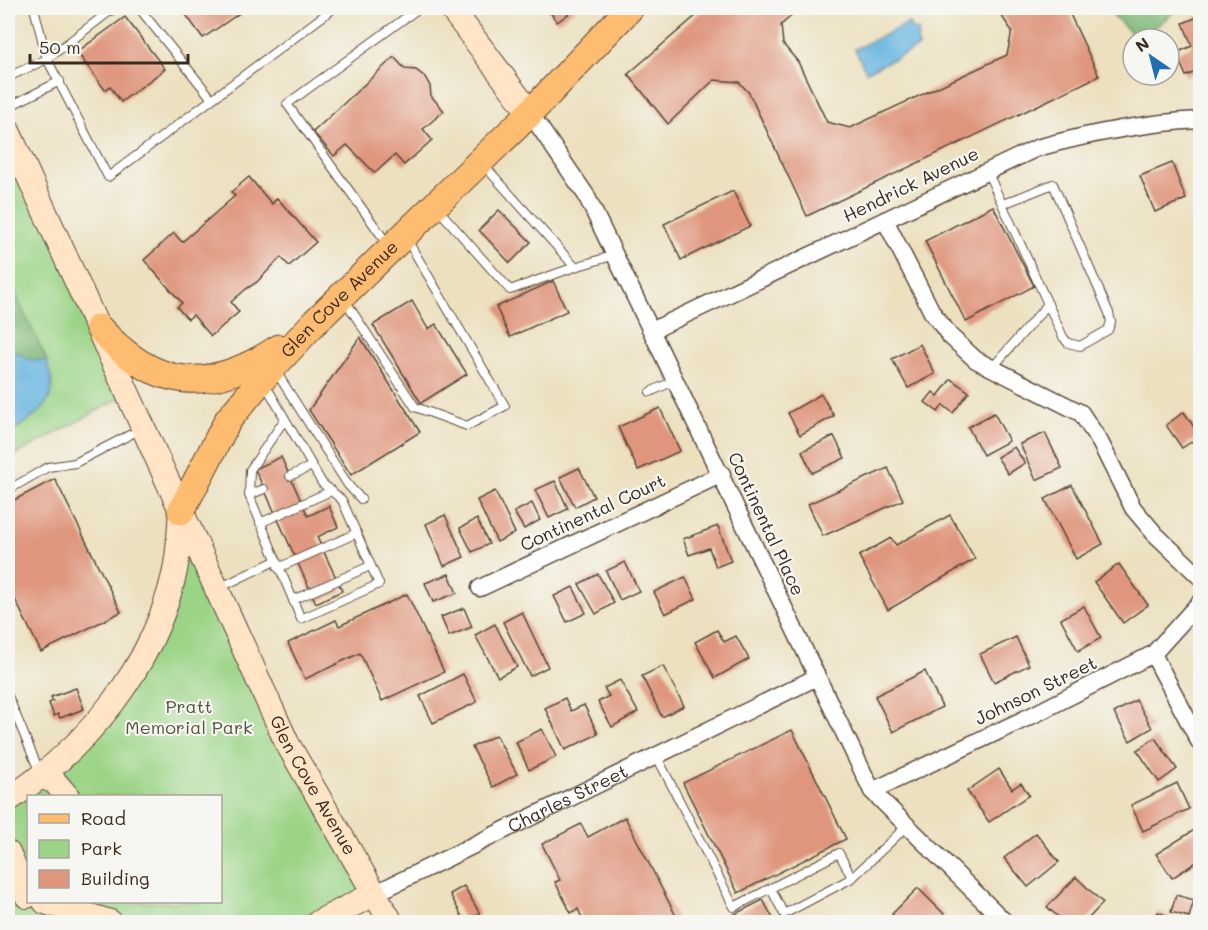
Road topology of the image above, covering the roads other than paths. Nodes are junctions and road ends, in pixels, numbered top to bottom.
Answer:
1 (34, 8) edge
2 (114, 8) edge
3 (139, 8) edge
4 (334, 8) edge
5 (419, 8) edge
6 (451, 8) edge
7 (630, 8) edge
8 (47, 59) junction
9 (8, 77) edge
10 (60, 81) junction
11 (212, 99) junction
12 (8, 107) edge
13 (530, 113) junction
14 (1200, 120) edge
15 (8, 131) edge
16 (481, 161) junction
17 (987, 171) junction
18 (1003, 204) junction
19 (435, 205) junction
20 (885, 220) junction
21 (398, 242) junction
22 (615, 255) junction
23 (575, 267) junction
24 (342, 296) junction
25 (1048, 304) junction
26 (314, 323) junction
27 (99, 328) junction
28 (653, 330) junction
29 (992, 368) junction
30 (268, 373) junction
31 (677, 380) junction
32 (650, 392) dead end
33 (285, 418) junction
34 (144, 428) junction
35 (312, 466) junction
36 (722, 474) junction
37 (290, 476) dead end
38 (264, 489) dead end
39 (8, 490) edge
40 (331, 491) junction
41 (249, 495) junction
42 (361, 499) dead end
43 (181, 511) junction
44 (260, 523) junction
45 (357, 533) junction
46 (277, 564) junction
47 (370, 566) junction
48 (1200, 577) edge
49 (480, 588) dead end
50 (217, 589) junction
51 (293, 600) junction
52 (1200, 602) edge
53 (1153, 654) junction
54 (817, 677) junction
55 (8, 696) edge
56 (1200, 742) edge
57 (656, 756) junction
58 (42, 777) junction
59 (872, 791) junction
60 (66, 795) edge
61 (8, 800) edge
62 (906, 826) junction
63 (8, 853) edge
64 (852, 878) junction
65 (771, 889) junction
66 (374, 894) junction
67 (27, 896) edge
68 (49, 903) edge
69 (110, 922) edge
70 (320, 922) edge
71 (391, 922) edge
72 (1005, 922) edge

1 - 8 lane
2 - 8 lane
3 - 11 lane
4 - 11 lane
5 - 21 lane
6 - 13 main road
7 - 13 main road, Glen Cove Avenue
8 - 9 lane
8 - 10 lane
10 - 11 lane
10 - 12 lane
13 - 16 main road, Glen Cove Avenue
13 - 22 street, Continental Place
14 - 17 street, Hendrick Avenue
15 - 27 main road, Glen Cove Avenue
16 - 19 main road, Glen Cove Avenue
16 - 23 lane
17 - 18 lane
17 - 20 street, Hendrick Avenue
18 - 25 lane
18 - 25 lane
19 - 21 main road, Glen Cove Avenue
19 - 23 lane
20 - 28 street, Hendrick Avenue
20 - 29 street
21 - 24 main road, Glen Cove Avenue
21 - 24 lane
22 - 23 lane
22 - 28 street, Continental Place
24 - 26 main road, Glen Cove Avenue
25 - 29 lane
26 - 27 main road
26 - 30 main road, Glen Cove Avenue
27 - 34 main road, Glen Cove Avenue
28 - 31 street, Continental Place
29 - 48 street
30 - 33 lane
30 - 42 lane
30 - 43 main road, Glen Cove Avenue
31 - 32 lane
31 - 36 street, Continental Place
33 - 35 lane
33 - 41 lane
34 - 39 lane
34 - 43 main road, Glen Cove Avenue
35 - 37 lane
35 - 40 lane
36 - 49 street, Continental Court
36 - 54 street, Continental Place
38 - 41 lane
40 - 44 lane
40 - 45 lane
41 - 44 lane
43 - 50 main road, Glen Cove Avenue
43 - 58 main road
44 - 46 lane
45 - 46 lane
45 - 47 lane
46 - 50 lane
46 - 51 lane
47 - 51 lane
47 - 51 lane
50 - 66 main road, Glen Cove Avenue
52 - 53 street, Johnson Street
53 - 56 street
53 - 59 street, Johnson Street
54 - 57 street, Charles Street
54 - 59 street, Continental Place
55 - 58 lane
57 - 65 lane
57 - 66 street, Charles Street
58 - 60 main road
58 - 61 main road
59 - 62 street, Continental Place
62 - 64 lane
62 - 72 street, Continental Place
63 - 67 main road
64 - 65 lane
64 - 65 lane
66 - 70 main road, Charles Street
66 - 71 main road, Glen Cove Avenue
68 - 69 main road

